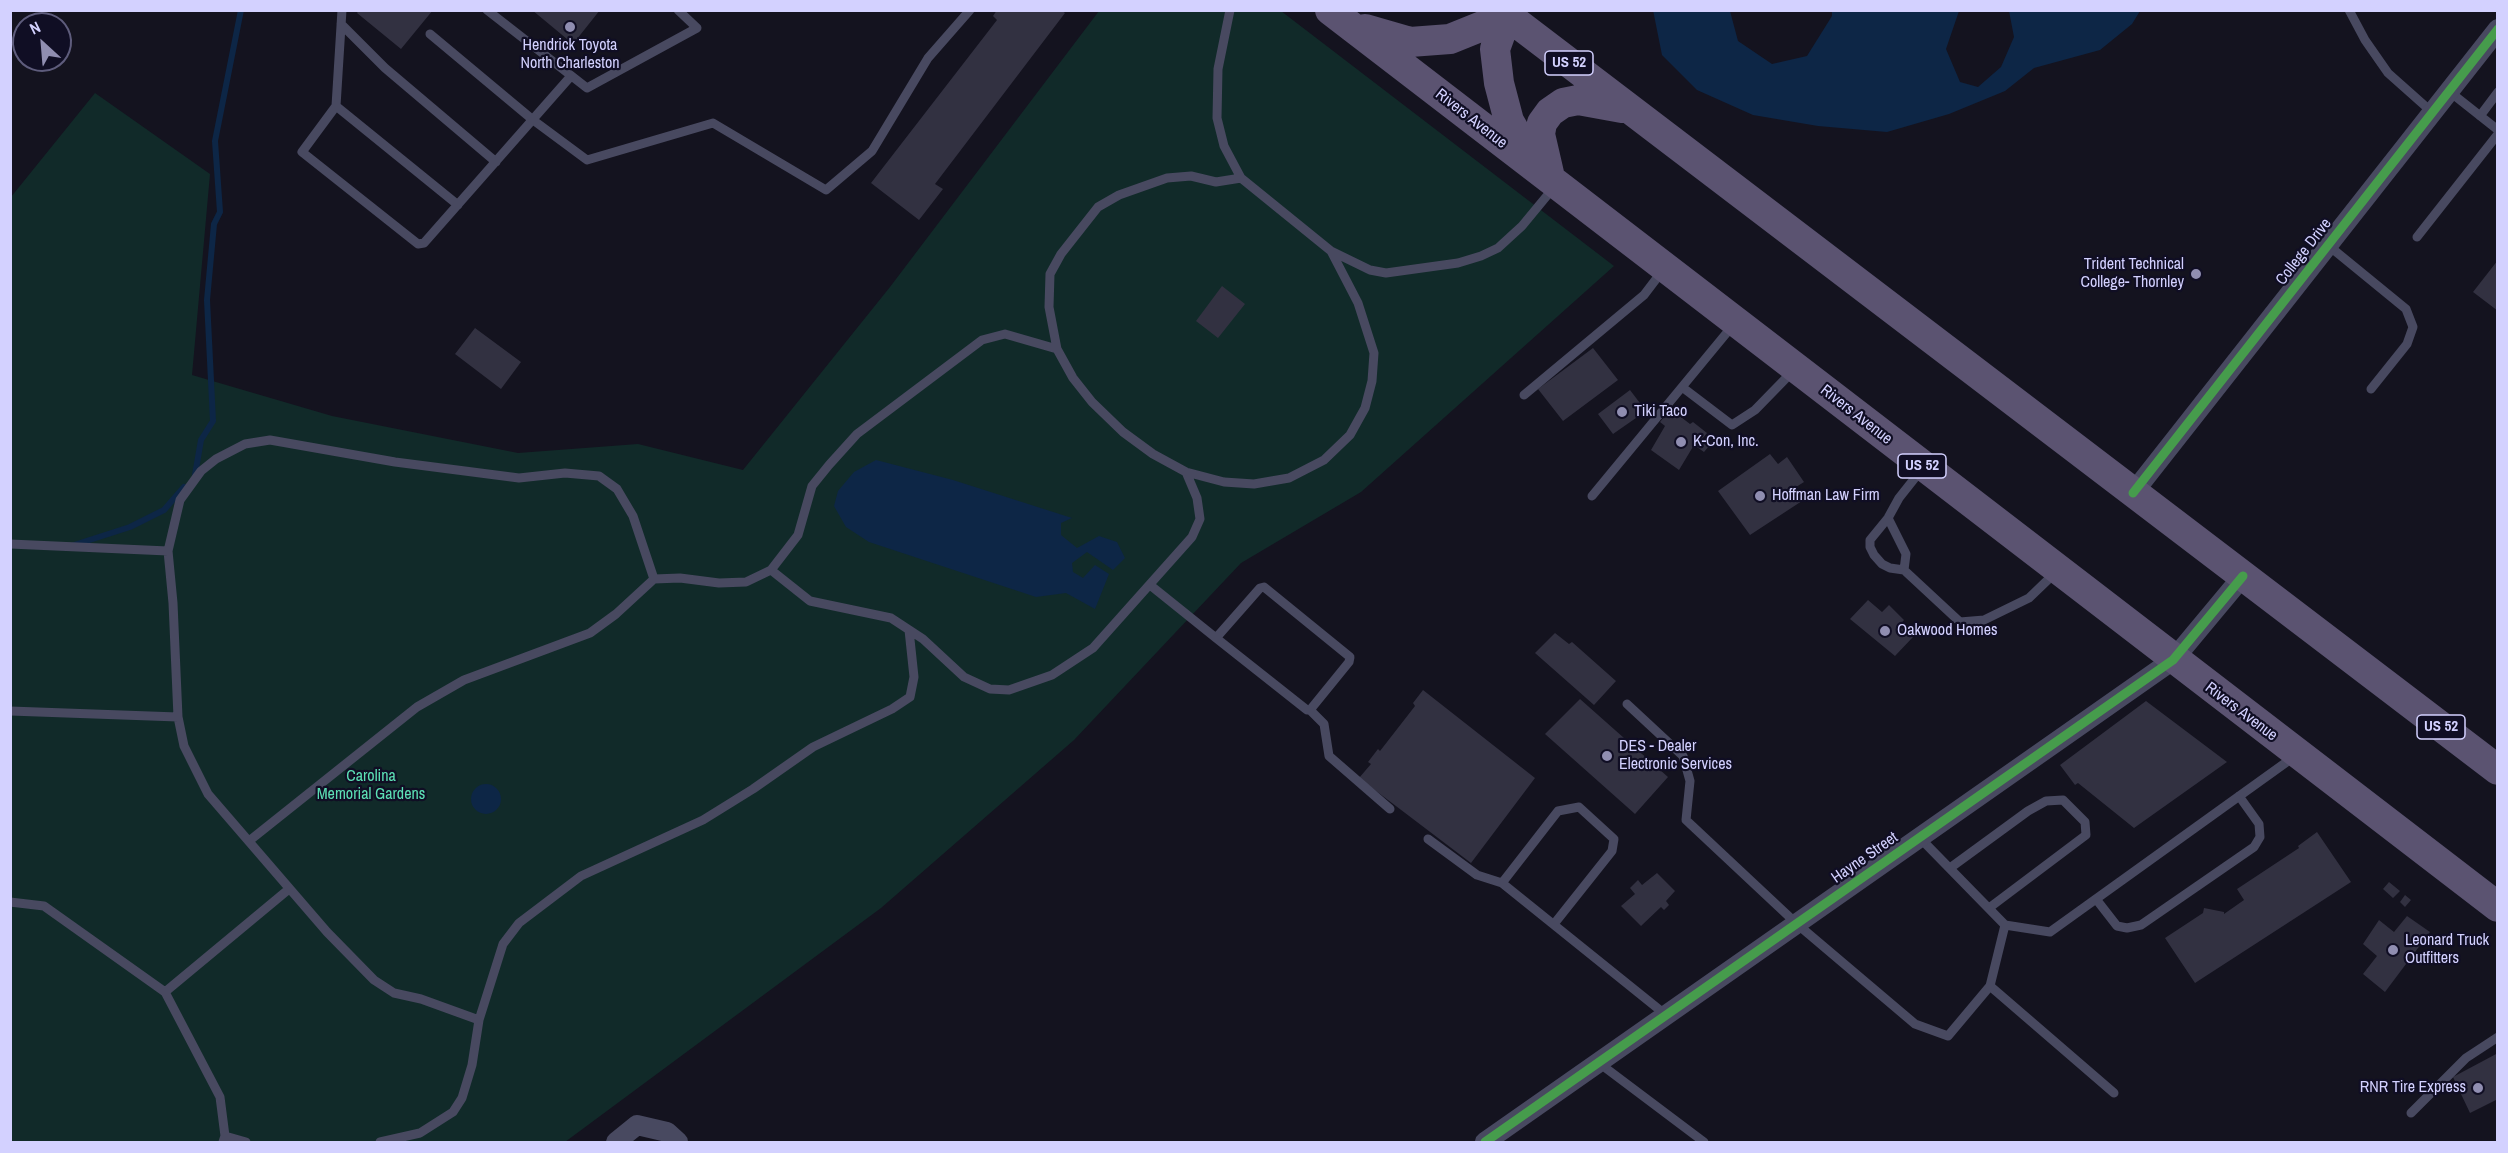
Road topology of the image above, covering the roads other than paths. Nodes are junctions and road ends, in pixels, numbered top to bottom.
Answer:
1 (342, 10) edge
2 (487, 10) edge
3 (678, 10) edge
4 (970, 10) edge
5 (1230, 10) edge
6 (1386, 10) edge
7 (2349, 10) edge
8 (1506, 12) edge
9 (1339, 17) edge
10 (341, 24) junction
11 (2498, 29) edge
12 (430, 34) dead end
13 (571, 76) junction
14 (2450, 92) junction
15 (2498, 92) edge
16 (336, 105) junction
17 (1631, 110) junction
18 (2433, 113) junction
19 (2480, 116) junction
20 (533, 120) junction
21 (2498, 132) edge
22 (496, 162) junction
23 (1241, 178) junction
24 (1548, 178) junction
25 (458, 205) junction
26 (2417, 237) dead end
27 (2329, 246) junction
28 (1331, 251) junction
29 (1665, 268) junction
30 (1735, 322) junction
31 (1057, 349) junction
32 (1796, 369) junction
33 (1682, 387) junction
34 (2371, 389) dead end
35 (1524, 394) dead end
36 (1924, 467) junction
37 (1186, 472) junction
38 (2133, 492) junction
39 (1592, 496) dead end
40 (1888, 518) junction
41 (10, 544) edge
42 (168, 551) junction
43 (771, 570) junction
44 (1904, 570) junction
45 (2058, 571) junction
46 (2243, 576) junction
47 (654, 579) junction
48 (1150, 585) junction
49 (909, 630) junction
50 (1216, 638) junction
51 (2173, 660) junction
52 (1627, 704) dead end
53 (1310, 710) junction
54 (10, 711) edge
55 (178, 717) junction
56 (2297, 754) junction
57 (2498, 770) edge
58 (2239, 796) junction
59 (1390, 809) dead end
60 (1920, 838) junction
61 (1428, 839) dead end
62 (249, 842) junction
63 (1950, 868) junction
64 (1502, 883) junction
65 (289, 889) junction
66 (2096, 899) junction
67 (10, 902) edge
68 (2498, 907) edge
69 (1989, 908) junction
70 (1554, 924) junction
71 (1797, 924) junction
72 (2005, 925) junction
73 (1990, 986) junction
74 (165, 992) junction
75 (1666, 1015) junction
76 (479, 1020) junction
77 (2498, 1037) edge
78 (1599, 1063) junction
79 (2114, 1093) dead end
80 (2411, 1113) dead end
81 (224, 1139) edge
82 (246, 1143) edge
83 (380, 1143) edge
84 (616, 1143) edge
85 (678, 1143) edge
86 (1485, 1143) edge
87 (1704, 1143) edge

1 - 10 lane
2 - 13 lane
3 - 13 lane
4 - 20 lane
5 - 23 lane
6 - 9 main road
7 - 18 lane
8 - 9 main road
8 - 17 main road, US 52
8 - 24 main road
9 - 24 main road, Rivers Avenue / US 52
10 - 16 lane
10 - 22 lane
11 - 14 street, College Drive
12 - 20 lane
13 - 20 lane
14 - 18 street, College Drive
14 - 19 lane
15 - 19 lane
16 - 25 lane
16 - 25 lane
17 - 24 main road
17 - 38 main road, US 52
18 - 27 street, College Drive
19 - 21 lane
20 - 22 lane
21 - 26 lane
22 - 25 lane
23 - 28 lane
23 - 31 lane
24 - 28 lane
24 - 29 main road, Rivers Avenue / US 52
27 - 34 lane
27 - 38 street, College Drive
28 - 37 lane
29 - 30 main road, Rivers Avenue / US 52
29 - 35 lane
30 - 32 main road, Rivers Avenue / US 52
30 - 33 lane
31 - 37 lane
31 - 43 lane
32 - 33 lane
32 - 36 main road, Rivers Avenue / US 52
33 - 39 lane
36 - 40 lane
36 - 45 main road, Rivers Avenue / US 52
37 - 48 lane
38 - 46 main road, US 52
40 - 44 lane
40 - 44 lane
41 - 42 lane
42 - 47 lane
42 - 55 lane
43 - 47 lane
43 - 49 lane
44 - 45 lane
45 - 51 main road, Rivers Avenue / US 52
46 - 51 street, Hayne Street
46 - 57 main road, US 52
47 - 62 lane
48 - 49 lane
48 - 50 lane
49 - 76 lane
50 - 53 lane
50 - 53 lane
51 - 56 main road, Rivers Avenue / US 52
51 - 60 street, Hayne Street
52 - 71 lane
53 - 59 lane
54 - 55 lane
55 - 62 lane
56 - 58 lane
56 - 68 main road, Rivers Avenue / US 52
58 - 66 lane
58 - 66 lane
60 - 63 lane
60 - 71 street, Hayne Street
61 - 64 lane
62 - 65 lane
63 - 69 lane
63 - 69 lane
64 - 70 lane
64 - 70 lane
65 - 74 lane
65 - 76 lane
66 - 72 lane
67 - 74 lane
69 - 72 lane
70 - 75 lane
71 - 73 lane
71 - 75 street, Hayne Street
72 - 73 lane
73 - 79 lane
74 - 81 lane
75 - 78 street, Hayne Street
76 - 83 lane
77 - 80 lane
78 - 86 street, Hayne Street
78 - 87 lane
81 - 82 lane
84 - 85 street

